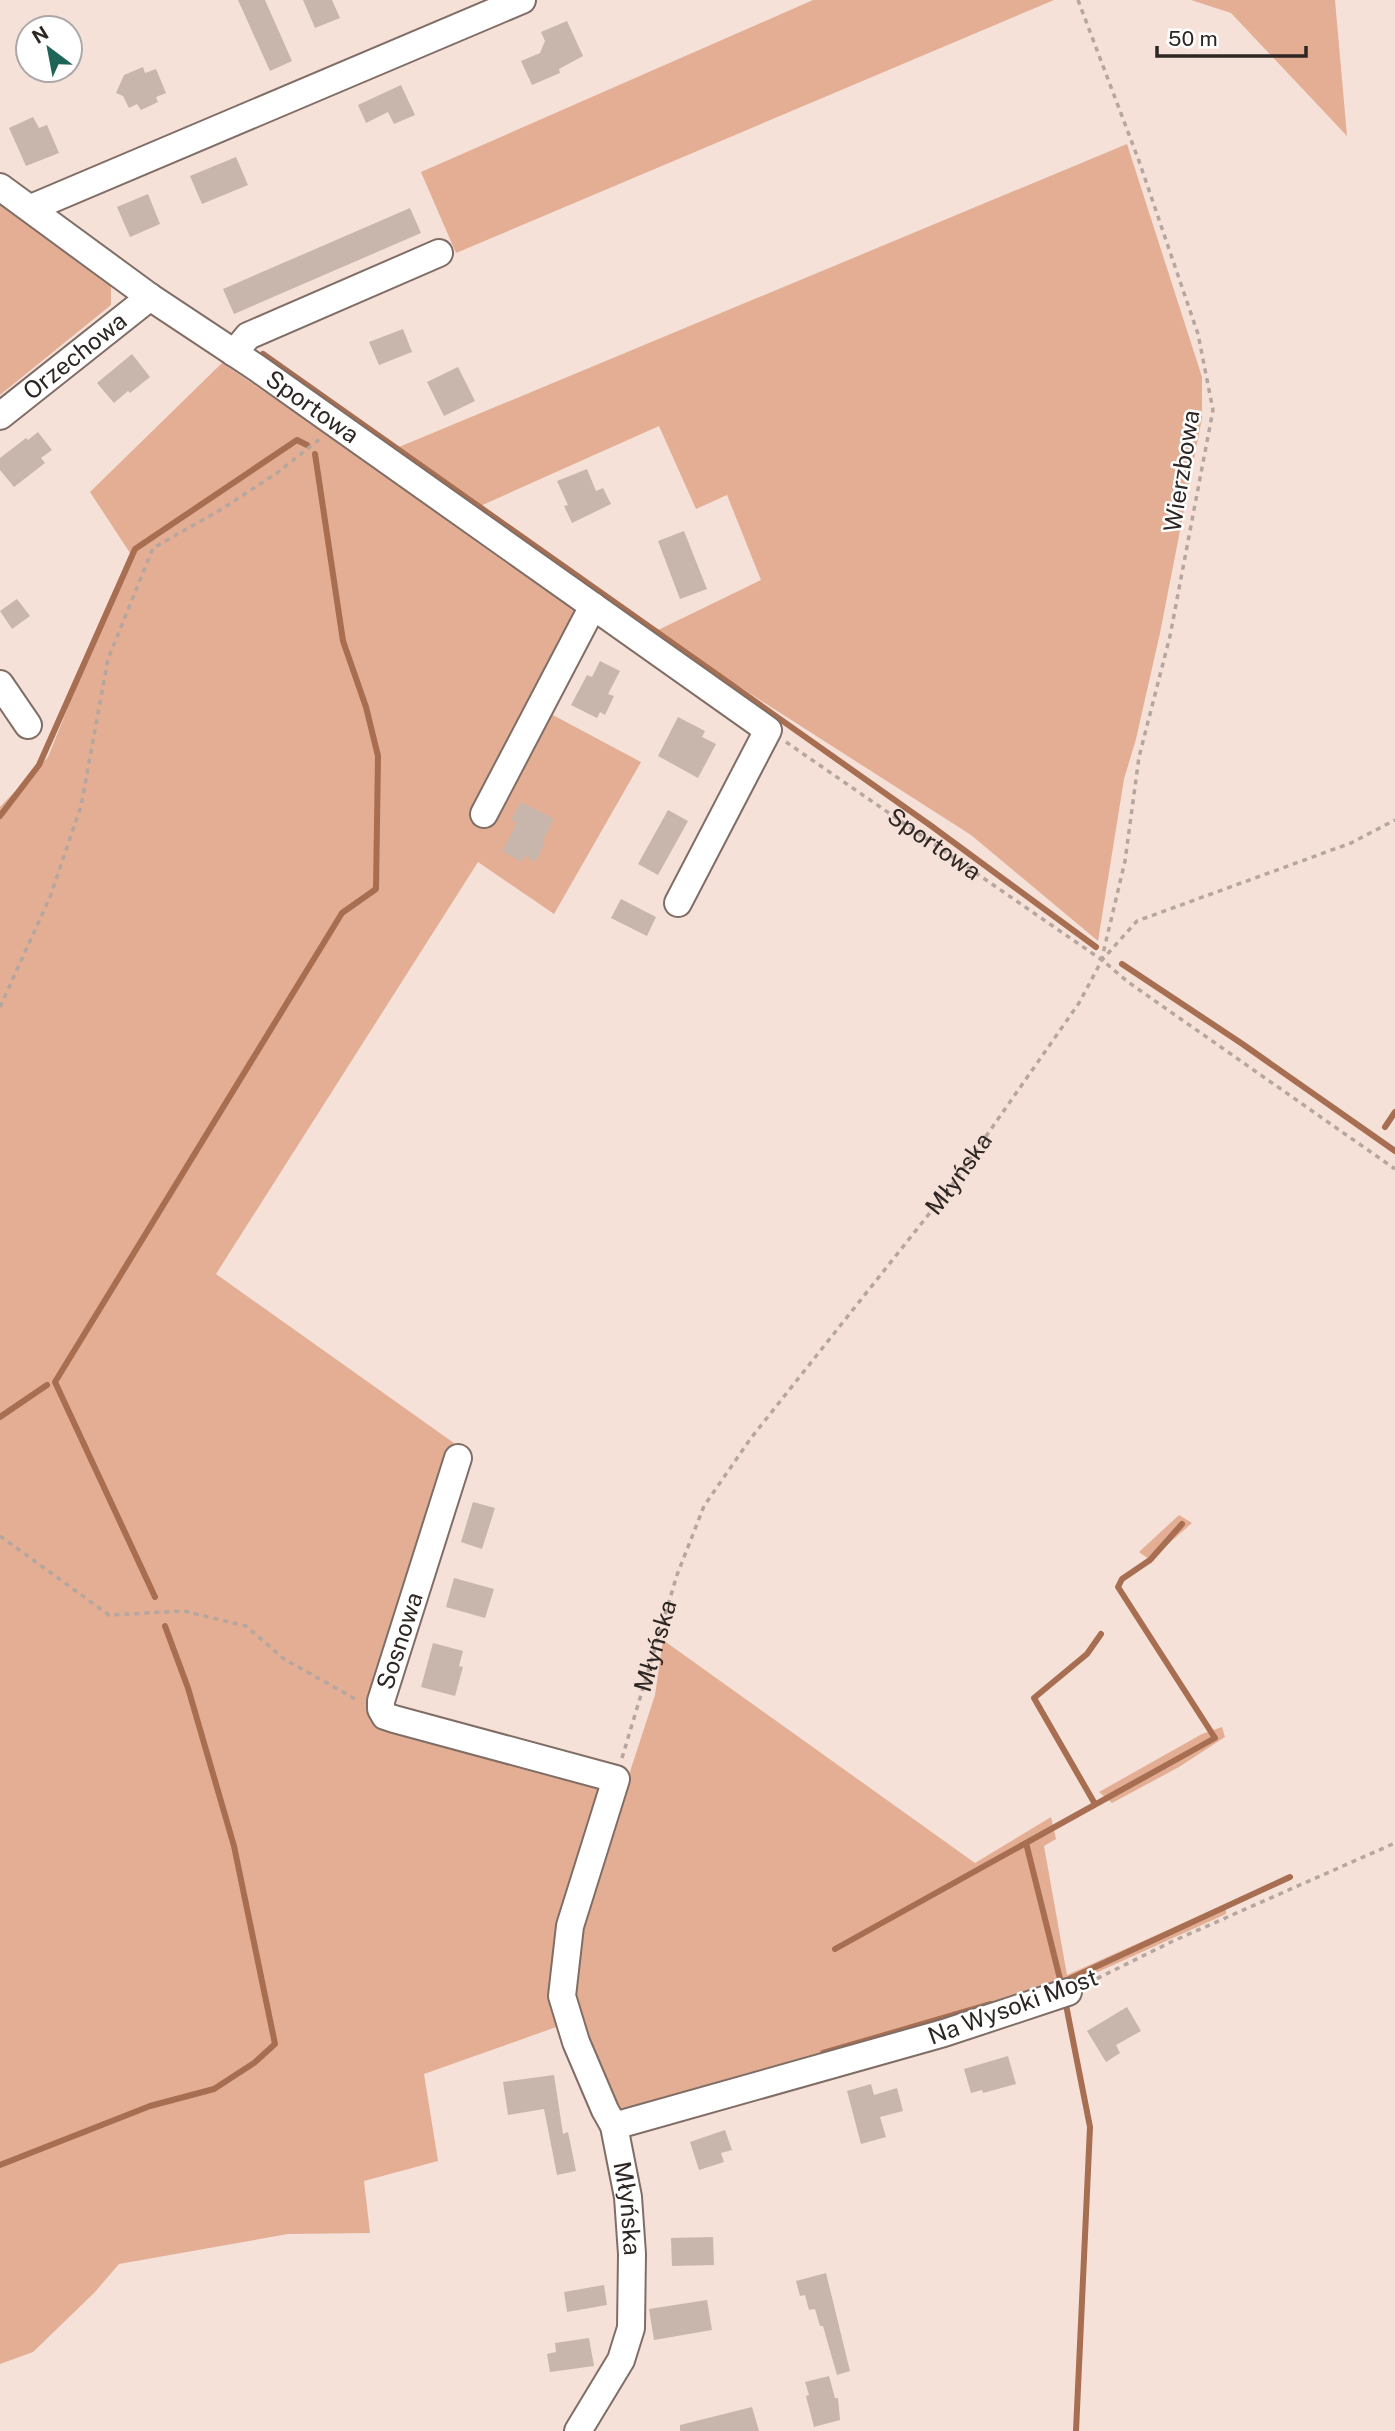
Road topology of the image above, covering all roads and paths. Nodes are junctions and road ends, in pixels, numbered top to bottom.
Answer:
1 (522, 0) edge
2 (1078, 0) edge
3 (0, 187) edge
4 (31, 208) junction
5 (439, 253) dead end
6 (150, 297) junction
7 (234, 353) junction
8 (0, 416) edge
9 (334, 423) junction
10 (593, 606) junction
11 (0, 684) edge
12 (28, 725) dead end
13 (768, 730) junction
14 (484, 814) dead end
15 (1395, 820) edge
16 (678, 903) dead end
17 (1102, 960) junction
18 (0, 1007) edge
19 (1395, 1169) edge
20 (458, 1458) dead end
21 (0, 1536) edge
22 (385, 1716) junction
23 (616, 1779) junction
24 (1395, 1843) edge
25 (1068, 1992) joint
26 (614, 2126) junction
27 (578, 2431) edge

1 - 4 street
2 - 17 path, Wierzbowa
3 - 4 street, Sportowa
4 - 6 street, Sportowa
5 - 7 street
6 - 7 street, Sportowa
6 - 8 street, Orzechowa
7 - 9 street, Sportowa
9 - 10 street, Sportowa
9 - 18 path
10 - 13 street, Sportowa
10 - 14 street
11 - 12 street
13 - 16 street
13 - 17 path, Sportowa
15 - 17 path
17 - 19 path, Sportowa
17 - 23 path, Młyńska
20 - 22 street, Sosnowa
21 - 22 path
22 - 23 street, Sosnowa
23 - 26 street, Młyńska
24 - 25 path, Na Wysoki Most
25 - 26 street, Na Wysoki Most
26 - 27 street, Młyńska

